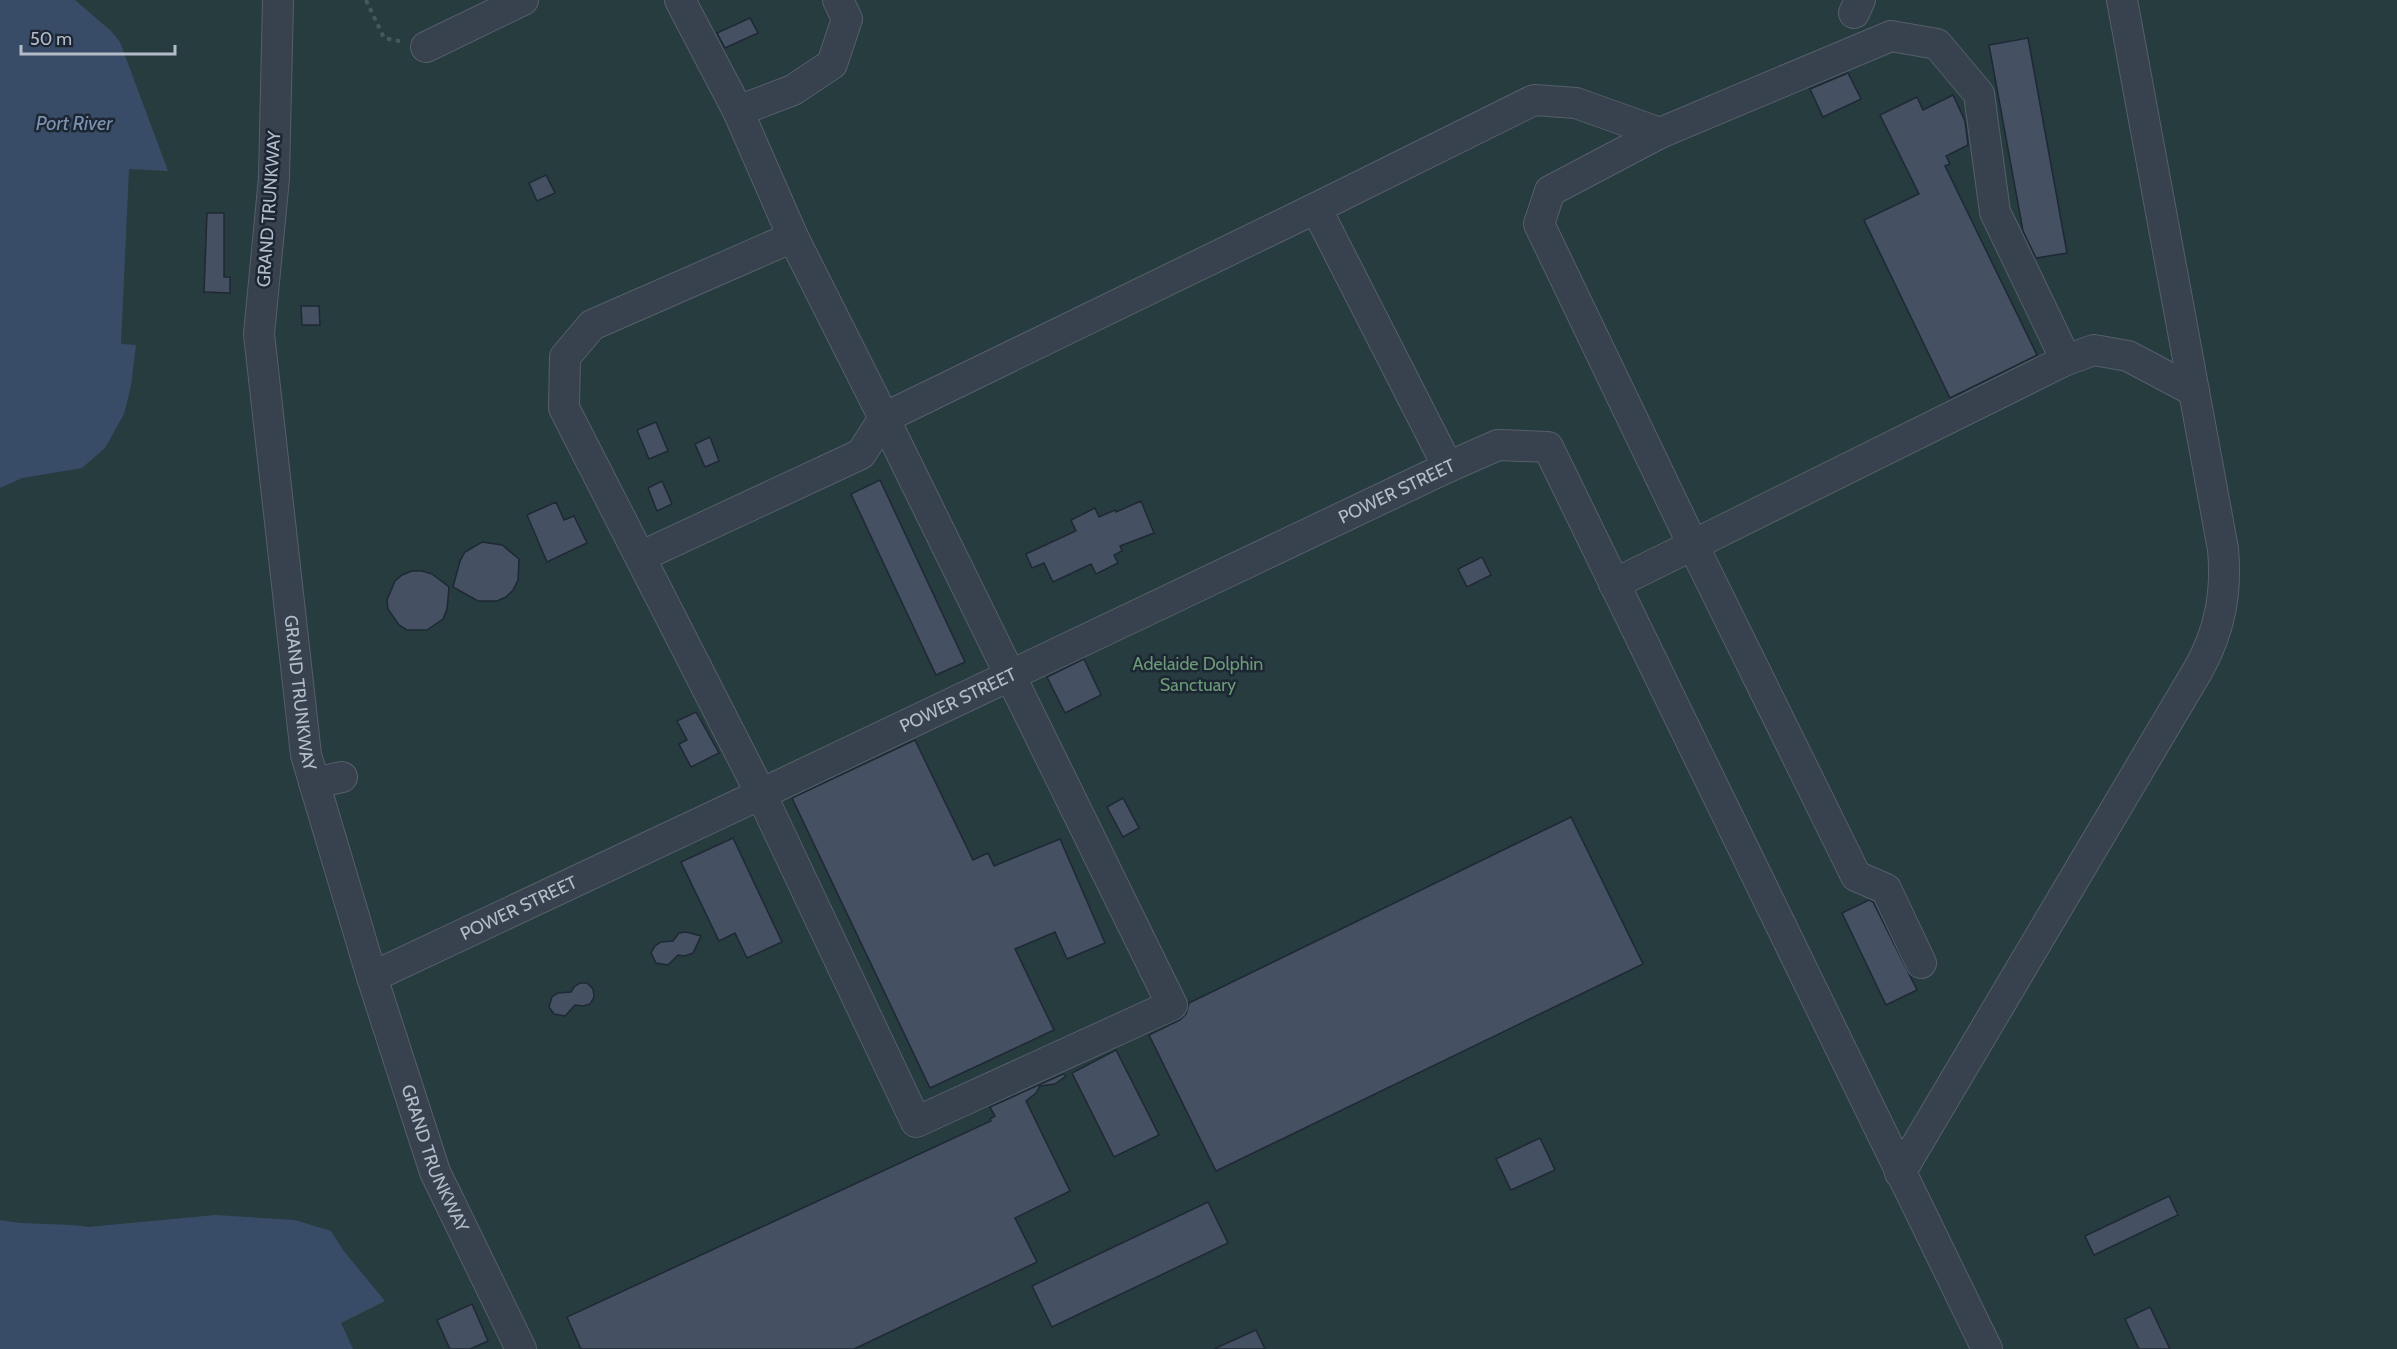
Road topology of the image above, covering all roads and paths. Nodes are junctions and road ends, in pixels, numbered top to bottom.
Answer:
1 (279, 0) edge
2 (366, 0) edge
3 (523, 0) edge
4 (680, 0) edge
5 (838, 0) edge
6 (2122, 0) edge
7 (426, 47) joint
8 (738, 111) junction
9 (1660, 133) junction
10 (1316, 208) junction
11 (792, 237) junction
12 (2066, 360) junction
13 (2194, 391) junction
14 (884, 418) junction
15 (1448, 467) junction
16 (1693, 545) junction
17 (640, 557) junction
18 (1614, 584) junction
19 (1010, 676) junction
20 (761, 794) junction
21 (1922, 963) dead end
22 (372, 977) junction
23 (1900, 1173) junction
24 (521, 1349) edge
25 (1988, 1349) edge

1 - 22 lane, GRAND TRUNKWAY
2 - 7 path
3 - 7 lane
4 - 8 lane
5 - 8 lane
6 - 13 lane
8 - 11 lane
9 - 10 lane
9 - 12 lane
9 - 16 lane
10 - 14 lane
10 - 15 lane
11 - 14 lane
11 - 17 lane
12 - 13 lane
12 - 16 lane
13 - 23 lane
14 - 17 lane
14 - 19 lane
15 - 18 lane, POWER STREET
15 - 19 lane, POWER STREET
16 - 18 lane
16 - 21 lane
17 - 20 lane
18 - 23 lane
19 - 20 lane, POWER STREET
19 - 20 lane
20 - 22 lane, POWER STREET
22 - 24 lane, GRAND TRUNKWAY
23 - 25 lane

